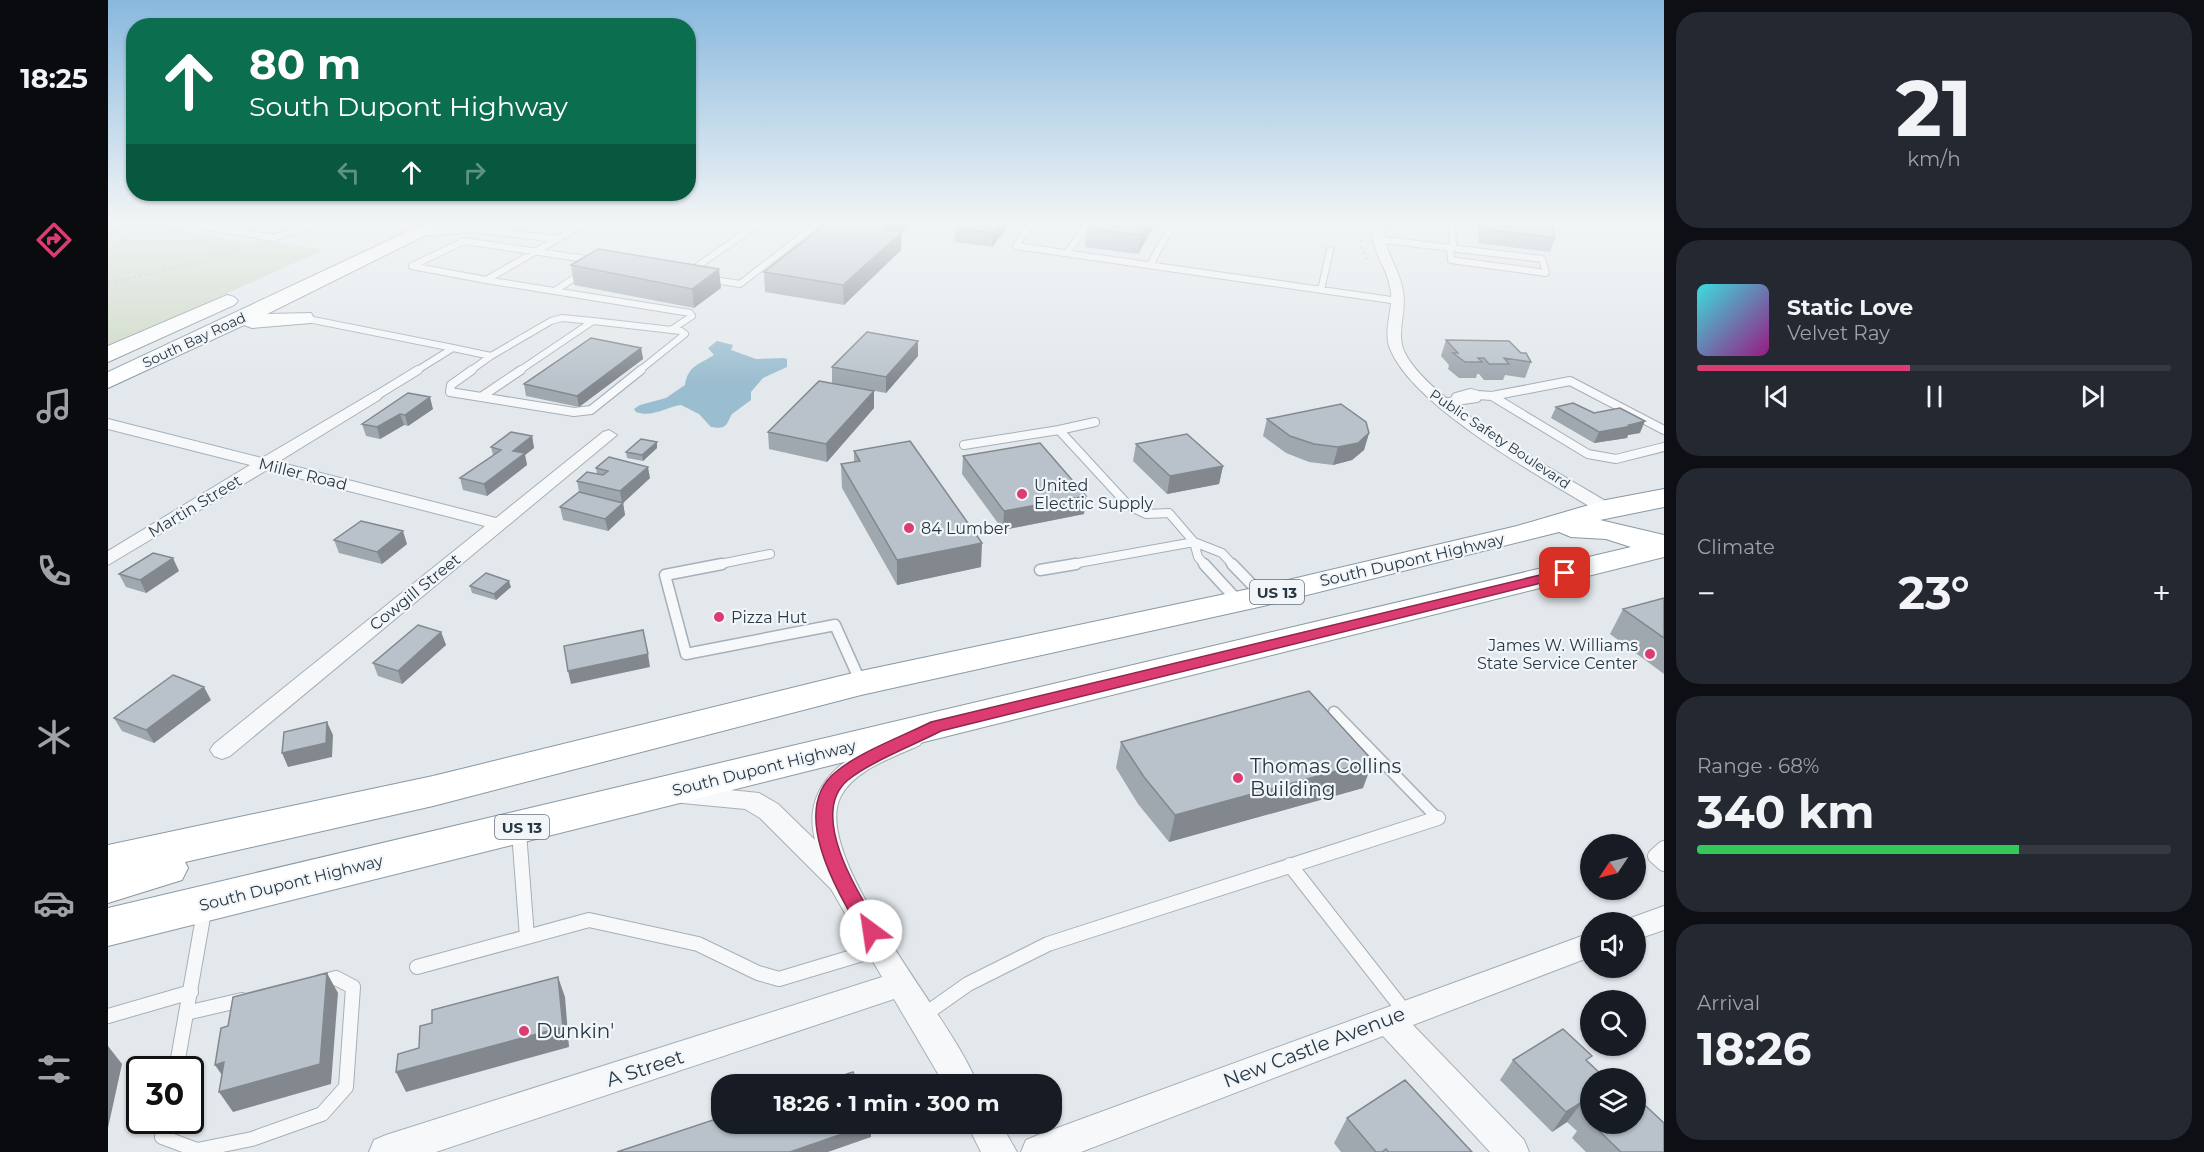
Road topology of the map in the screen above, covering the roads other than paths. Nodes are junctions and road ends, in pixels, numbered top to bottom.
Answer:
1 (330, 276) edge
2 (464, 276) edge
3 (494, 276) edge
4 (578, 276) edge
5 (690, 276) edge
6 (751, 276) edge
7 (1224, 276) edge
8 (1324, 276) edge
9 (1390, 276) edge
10 (486, 280) junction
11 (556, 290) junction
12 (1321, 290) junction
13 (242, 294) dead end
14 (289, 295) junction
15 (1398, 302) junction
16 (303, 318) junction
17 (593, 321) junction
18 (222, 327) junction
19 (671, 330) junction
20 (453, 348) junction
21 (108, 355) edge
22 (491, 356) junction
23 (108, 381) edge
24 (1492, 396) junction
25 (374, 397) joint
26 (481, 397) junction
27 (1449, 401) junction
28 (1095, 422) dead end
29 (108, 424) edge
30 (1059, 430) junction
31 (1664, 430) edge
32 (609, 435) dead end
33 (964, 445) dead end
34 (1664, 447) edge
35 (263, 464) junction
36 (1664, 498) edge
37 (499, 524) junction
38 (1613, 534) junction
39 (1664, 541) edge
40 (1194, 542) junction
41 (770, 554) dead end
42 (108, 559) edge
43 (1040, 570) dead end
44 (1250, 598) junction
45 (861, 683) junction
46 (1334, 712) dead end
47 (937, 726) junction
48 (222, 750) dead end
49 (433, 791) junction
50 (664, 792) junction
51 (519, 827) junction
52 (1664, 848) edge
53 (108, 862) edge
54 (1664, 864) edge
55 (1290, 865) junction
56 (840, 881) junction
57 (108, 885) edge
58 (206, 903) junction
59 (1664, 918) edge
60 (1646, 924) edge
61 (108, 927) edge
62 (527, 937) junction
63 (882, 948) junction
64 (1580, 949) edge
65 (417, 967) dead end
66 (903, 983) junction
67 (302, 986) edge
68 (191, 992) junction
69 (256, 997) edge
70 (186, 1013) junction
71 (108, 1016) edge
72 (922, 1016) junction
73 (1396, 1016) junction
74 (178, 1056) edge
75 (955, 1074) edge
76 (163, 1134) edge
77 (989, 1134) edge
78 (386, 1152) edge
79 (1000, 1152) edge
80 (1038, 1152) edge
81 (1512, 1152) edge

1 - 14 highway, South Bay Road
2 - 10 lane
3 - 10 lane
4 - 11 lane
5 - 6 lane
7 - 12 lane
8 - 12 lane
9 - 15 street, Public Safety Boulevard
10 - 11 lane
11 - 19 lane
12 - 15 lane
13 - 21 highway, South Bay Road
14 - 16 highway
14 - 18 highway, South Bay Road
15 - 27 street, Public Safety Boulevard
16 - 18 highway
16 - 20 lane
17 - 19 lane
17 - 22 lane
17 - 26 lane
18 - 23 highway, South Bay Road
19 - 26 lane
20 - 22 lane
20 - 25 lane
22 - 26 lane
24 - 27 lane
24 - 31 lane
24 - 34 lane
25 - 35 street, Martin Street
27 - 38 street, Public Safety Boulevard
28 - 30 lane
29 - 35 street, Miller Road
30 - 33 lane
30 - 40 lane
32 - 37 street, Cowgill Street
35 - 37 street, Miller Road
35 - 42 street, Martin Street
36 - 38 highway, South Dupont Highway / US 13
37 - 48 street, Cowgill Street
38 - 39 highway, South Dupont Highway / US 13
38 - 39 highway
38 - 44 highway, South Dupont Highway / US 13
38 - 47 highway, South Dupont Highway / US 13
40 - 43 lane
40 - 44 lane
40 - 44 lane
41 - 45 lane
44 - 45 highway, South Dupont Highway / US 13
45 - 49 highway, South Dupont Highway / US 13
46 - 55 lane
47 - 50 highway, South Dupont Highway / US 13
47 - 56 street
49 - 53 highway, South Dupont Highway / US 13
49 - 57 highway
50 - 51 highway, South Dupont Highway / US 13
50 - 56 street
51 - 58 highway, South Dupont Highway / US 13
51 - 62 lane
52 - 54 lane
55 - 72 lane
55 - 73 lane
56 - 63 street
58 - 61 highway, South Dupont Highway / US 13
58 - 68 lane
59 - 60 street
62 - 63 lane
62 - 65 lane
63 - 66 street
64 - 73 street, New Castle Avenue
66 - 72 street
66 - 78 street, A Street
67 - 76 lane
68 - 70 lane
68 - 71 lane
69 - 70 lane
70 - 74 lane
72 - 75 street
73 - 80 street, New Castle Avenue
73 - 81 street
77 - 79 street

